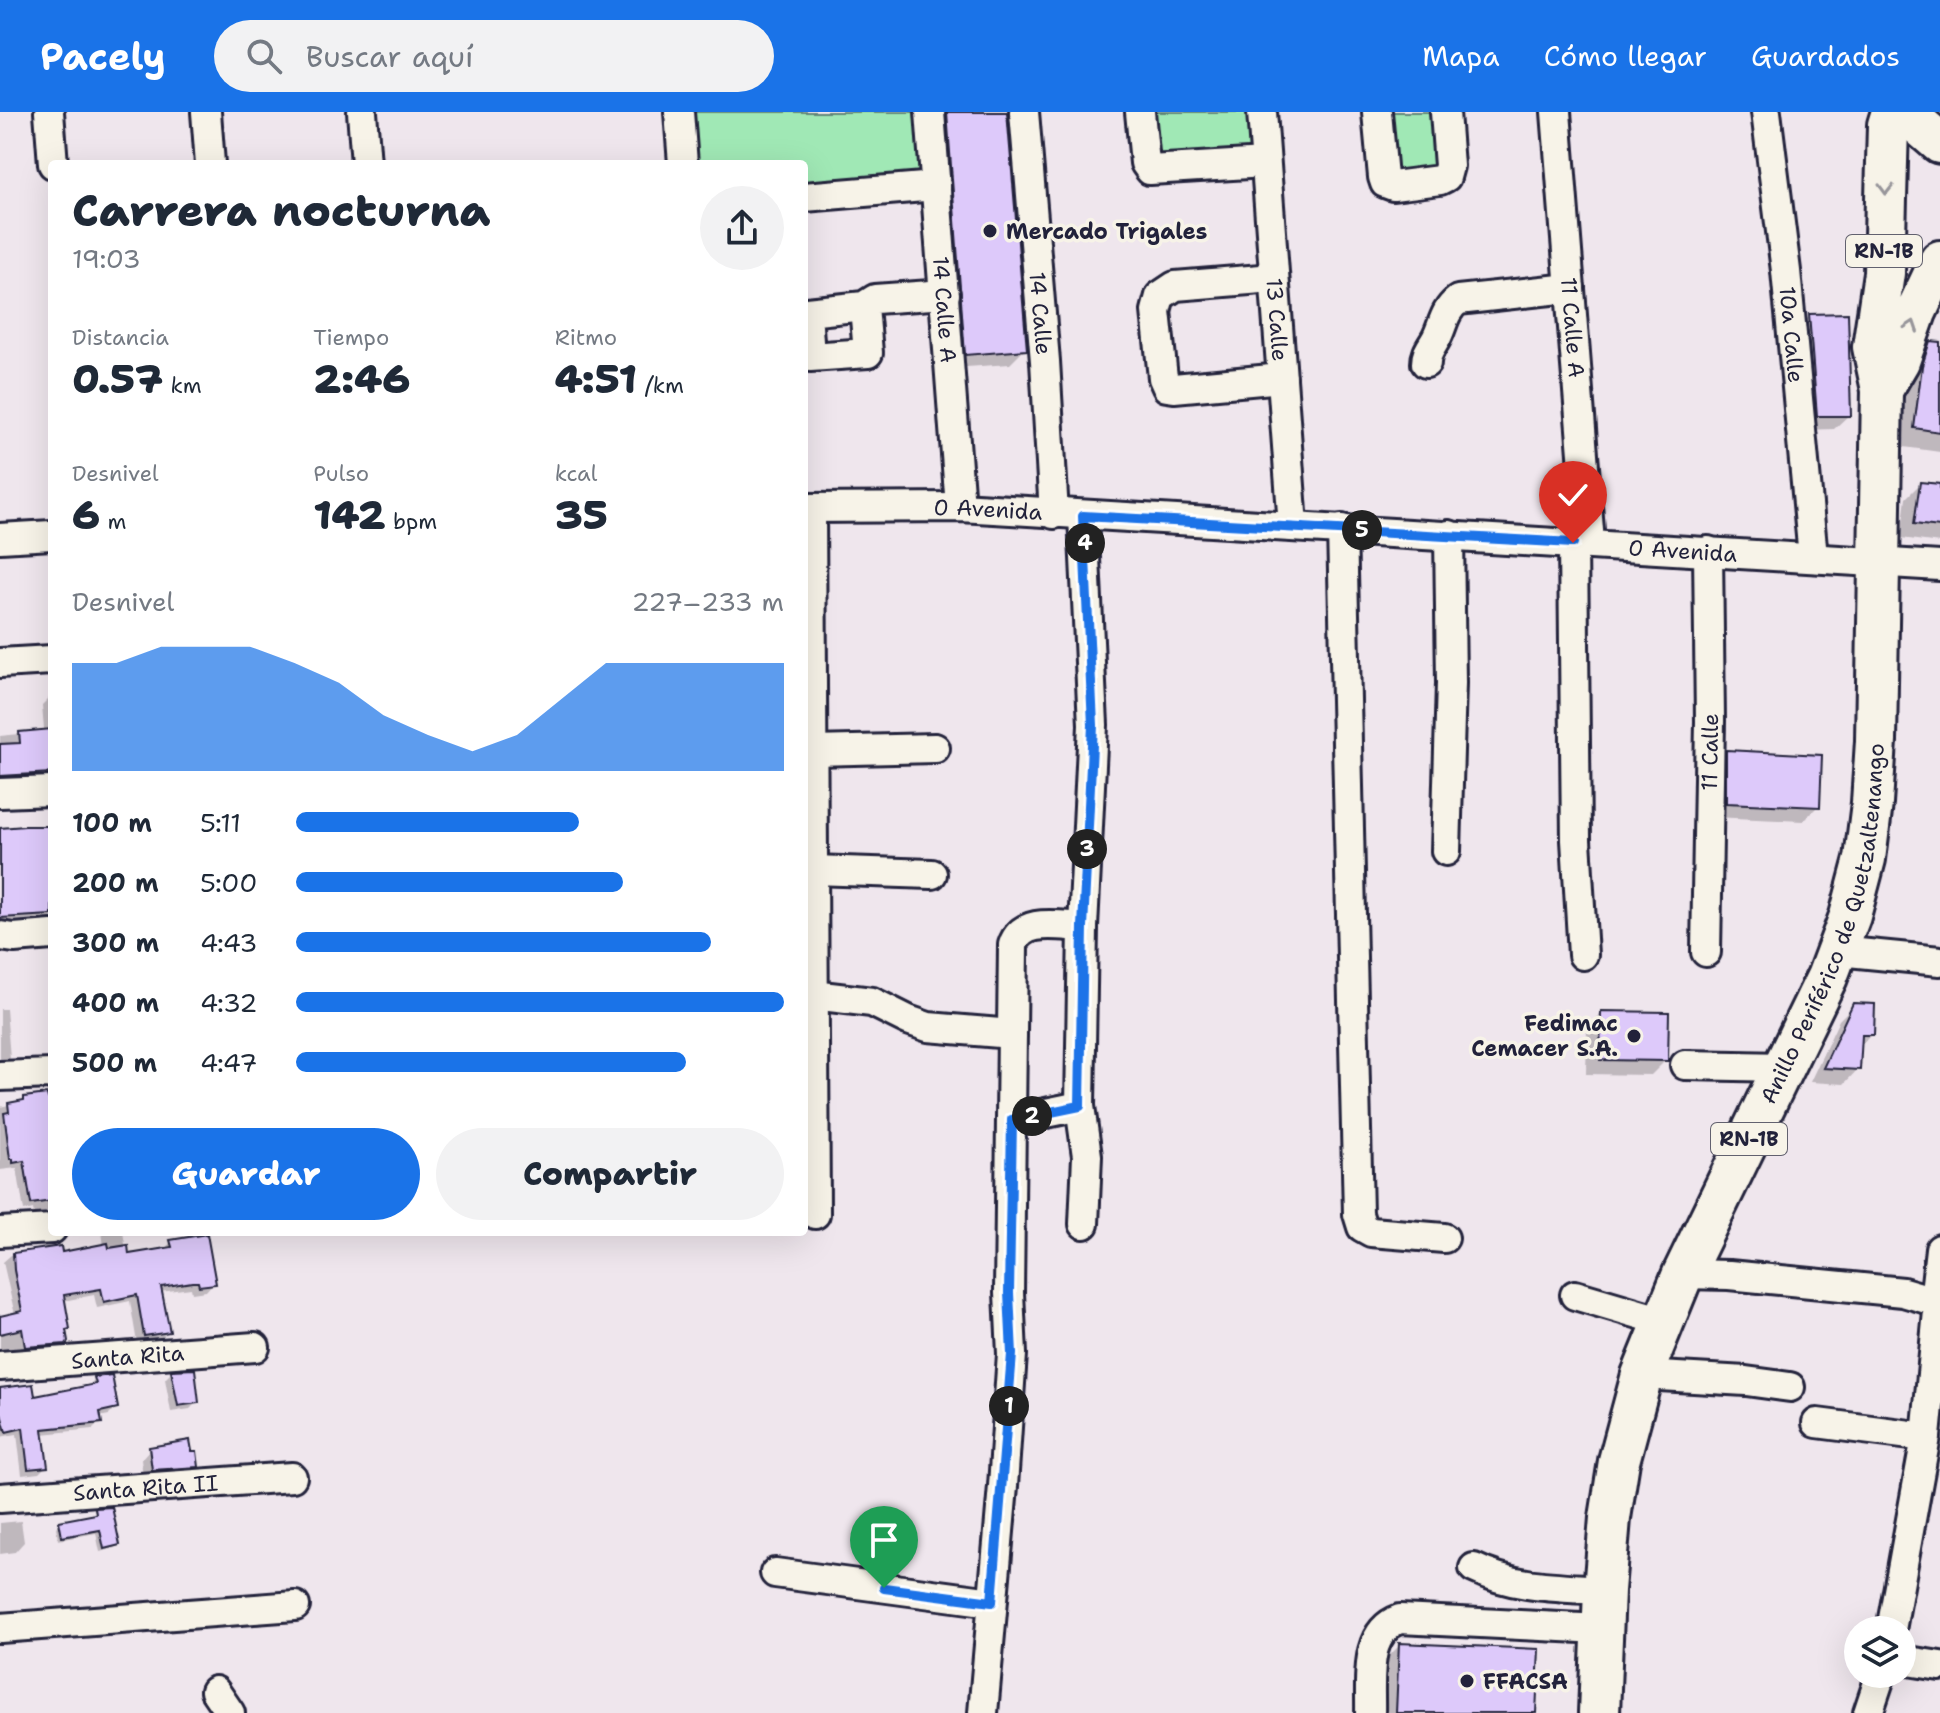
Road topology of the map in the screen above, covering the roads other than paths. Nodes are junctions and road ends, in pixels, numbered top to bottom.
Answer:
1 (49, 112) edge
2 (206, 112) edge
3 (362, 112) edge
4 (679, 112) edge
5 (930, 112) edge
6 (1024, 112) edge
7 (1140, 112) edge
8 (1262, 112) edge
9 (1377, 112) edge
10 (1445, 112) edge
11 (1556, 112) edge
12 (1766, 112) edge
13 (1892, 112) edge
14 (1908, 112) edge
15 (1940, 143) edge
16 (53, 160) edge
17 (210, 160) edge
18 (366, 160) edge
19 (683, 160) edge
20 (1265, 163) junction
21 (936, 186) junction
22 (808, 197) edge
23 (1940, 261) edge
24 (1274, 278) junction
25 (1570, 288) junction
26 (945, 294) junction
27 (864, 306) junction
28 (808, 312) edge
29 (808, 327) edge
30 (1426, 363) dead end
31 (1282, 378) junction
32 (1882, 390) junction
33 (960, 507) junction
34 (808, 508) edge
35 (1054, 514) junction
36 (1083, 516) junction
37 (1293, 526) junction
38 (1342, 529) junction
39 (48, 535) edge
40 (1449, 535) junction
41 (0, 538) edge
42 (1582, 543) junction
43 (1708, 551) junction
44 (1813, 557) junction
45 (1878, 562) junction
46 (1940, 566) edge
47 (48, 660) edge
48 (0, 663) edge
49 (48, 677) edge
50 (0, 679) edge
51 (935, 748) dead end
52 (813, 751) junction
53 (48, 791) edge
54 (0, 793) edge
55 (48, 808) edge
56 (0, 810) edge
57 (1446, 851) dead end
58 (813, 870) junction
59 (932, 874) dead end
60 (1083, 927) junction
61 (48, 935) edge
62 (0, 936) edge
63 (1838, 951) junction
64 (1706, 952) dead end
65 (1583, 955) dead end
66 (1940, 961) edge
67 (813, 995) junction
68 (1012, 1034) junction
69 (1685, 1065) dead end
70 (1785, 1067) junction
71 (48, 1074) edge
72 (0, 1076) edge
73 (1080, 1106) junction
74 (1012, 1120) junction
75 (815, 1214) dead end
76 (1084, 1224) dead end
77 (48, 1229) edge
78 (0, 1232) edge
79 (1444, 1238) dead end
80 (1940, 1249) edge
81 (1683, 1274) junction
82 (1575, 1295) dead end
83 (1934, 1301) junction
84 (1663, 1321) junction
85 (255, 1347) dead end
86 (0, 1366) edge
87 (1642, 1375) junction
88 (1790, 1387) dead end
89 (1817, 1423) dead end
90 (1926, 1437) junction
91 (292, 1477) dead end
92 (0, 1498) edge
93 (1474, 1568) dead end
94 (775, 1573) dead end
95 (1604, 1590) junction
96 (992, 1602) junction
97 (295, 1606) dead end
98 (1894, 1616) edge
99 (0, 1628) edge
100 (1602, 1629) junction
101 (1916, 1662) edge
102 (1940, 1666) edge
103 (1876, 1688) edge
104 (983, 1713) edge
105 (1370, 1713) edge
106 (1599, 1713) edge
107 (1868, 1713) edge

1 - 16 street
2 - 17 street
3 - 18 street
4 - 19 street
5 - 21 street, 14 Calle A
6 - 35 street, 14 Calle
7 - 20 street
8 - 20 street, 13 Calle
9 - 10 street
11 - 25 street, 11 Calle A
12 - 44 street, 10a Calle
13 -> 32 highway, Anillo Periférico de Quetzaltenango / RN-1B
14 - 15 highway
20 - 24 street, 13 Calle
21 - 22 street
21 - 26 street, 14 Calle A
32 -> 23 highway, Anillo Periférico de Quetzaltenango / RN-1B
24 - 31 street, 13 Calle
24 - 31 street
25 - 30 street
25 - 42 street, 11 Calle A
26 - 27 street
26 - 33 street, 14 Calle A
27 - 28 street
27 - 29 street
31 - 37 street, 13 Calle
32 - 45 highway, Anillo Periférico de Quetzaltenango / RN-1B
33 - 34 street, 0 Avenida
33 - 35 street, 0 Avenida
34 - 52 street
35 - 36 street, 0 Avenida
36 - 37 street, 0 Avenida
36 - 60 street
37 - 38 street, 0 Avenida
38 - 40 street, 0 Avenida
38 - 79 street
39 - 41 street
40 - 42 street, 0 Avenida
40 - 57 street
42 - 43 street, 0 Avenida
42 - 65 street, 11 Calle A
43 - 44 street, 0 Avenida
43 - 64 street, 11 Calle
44 - 45 street, 0 Avenida
45 - 46 street, 0 Avenida
45 - 63 highway, Anillo Periférico de Quetzaltenango / RN-1B
47 - 48 street
49 - 50 street
51 - 52 street
52 - 58 street
53 - 54 street
55 - 56 street
58 - 59 street
58 - 67 street
60 - 68 street
60 - 73 street
61 - 62 street
63 - 66 street
63 - 70 highway, Anillo Periférico de Quetzaltenango / RN-1B
67 - 68 street
67 - 75 street
68 - 74 street
69 - 70 street
70 - 81 highway, Anillo Periférico de Quetzaltenango / RN-1B
71 - 72 street
73 - 74 street
73 - 76 street
74 - 96 street
77 - 78 street
80 - 83 street
81 - 83 street
81 - 84 highway, Anillo Periférico de Quetzaltenango / RN-1B
82 - 84 street
83 - 90 street
84 - 87 highway, Anillo Periférico de Quetzaltenango / RN-1B
85 - 86 street, Santa Rita
87 - 88 street
87 - 95 highway, Anillo Periférico de Quetzaltenango / RN-1B
89 - 90 street
90 - 98 street
91 - 92 street, Santa Rita II
93 - 95 street
94 - 96 street
95 - 100 highway, Anillo Periférico de Quetzaltenango / RN-1B
96 - 104 street
97 - 99 street
100 - 105 street
100 - 106 highway, Anillo Periférico de Quetzaltenango / RN-1B
101 - 102 street
103 - 107 street

